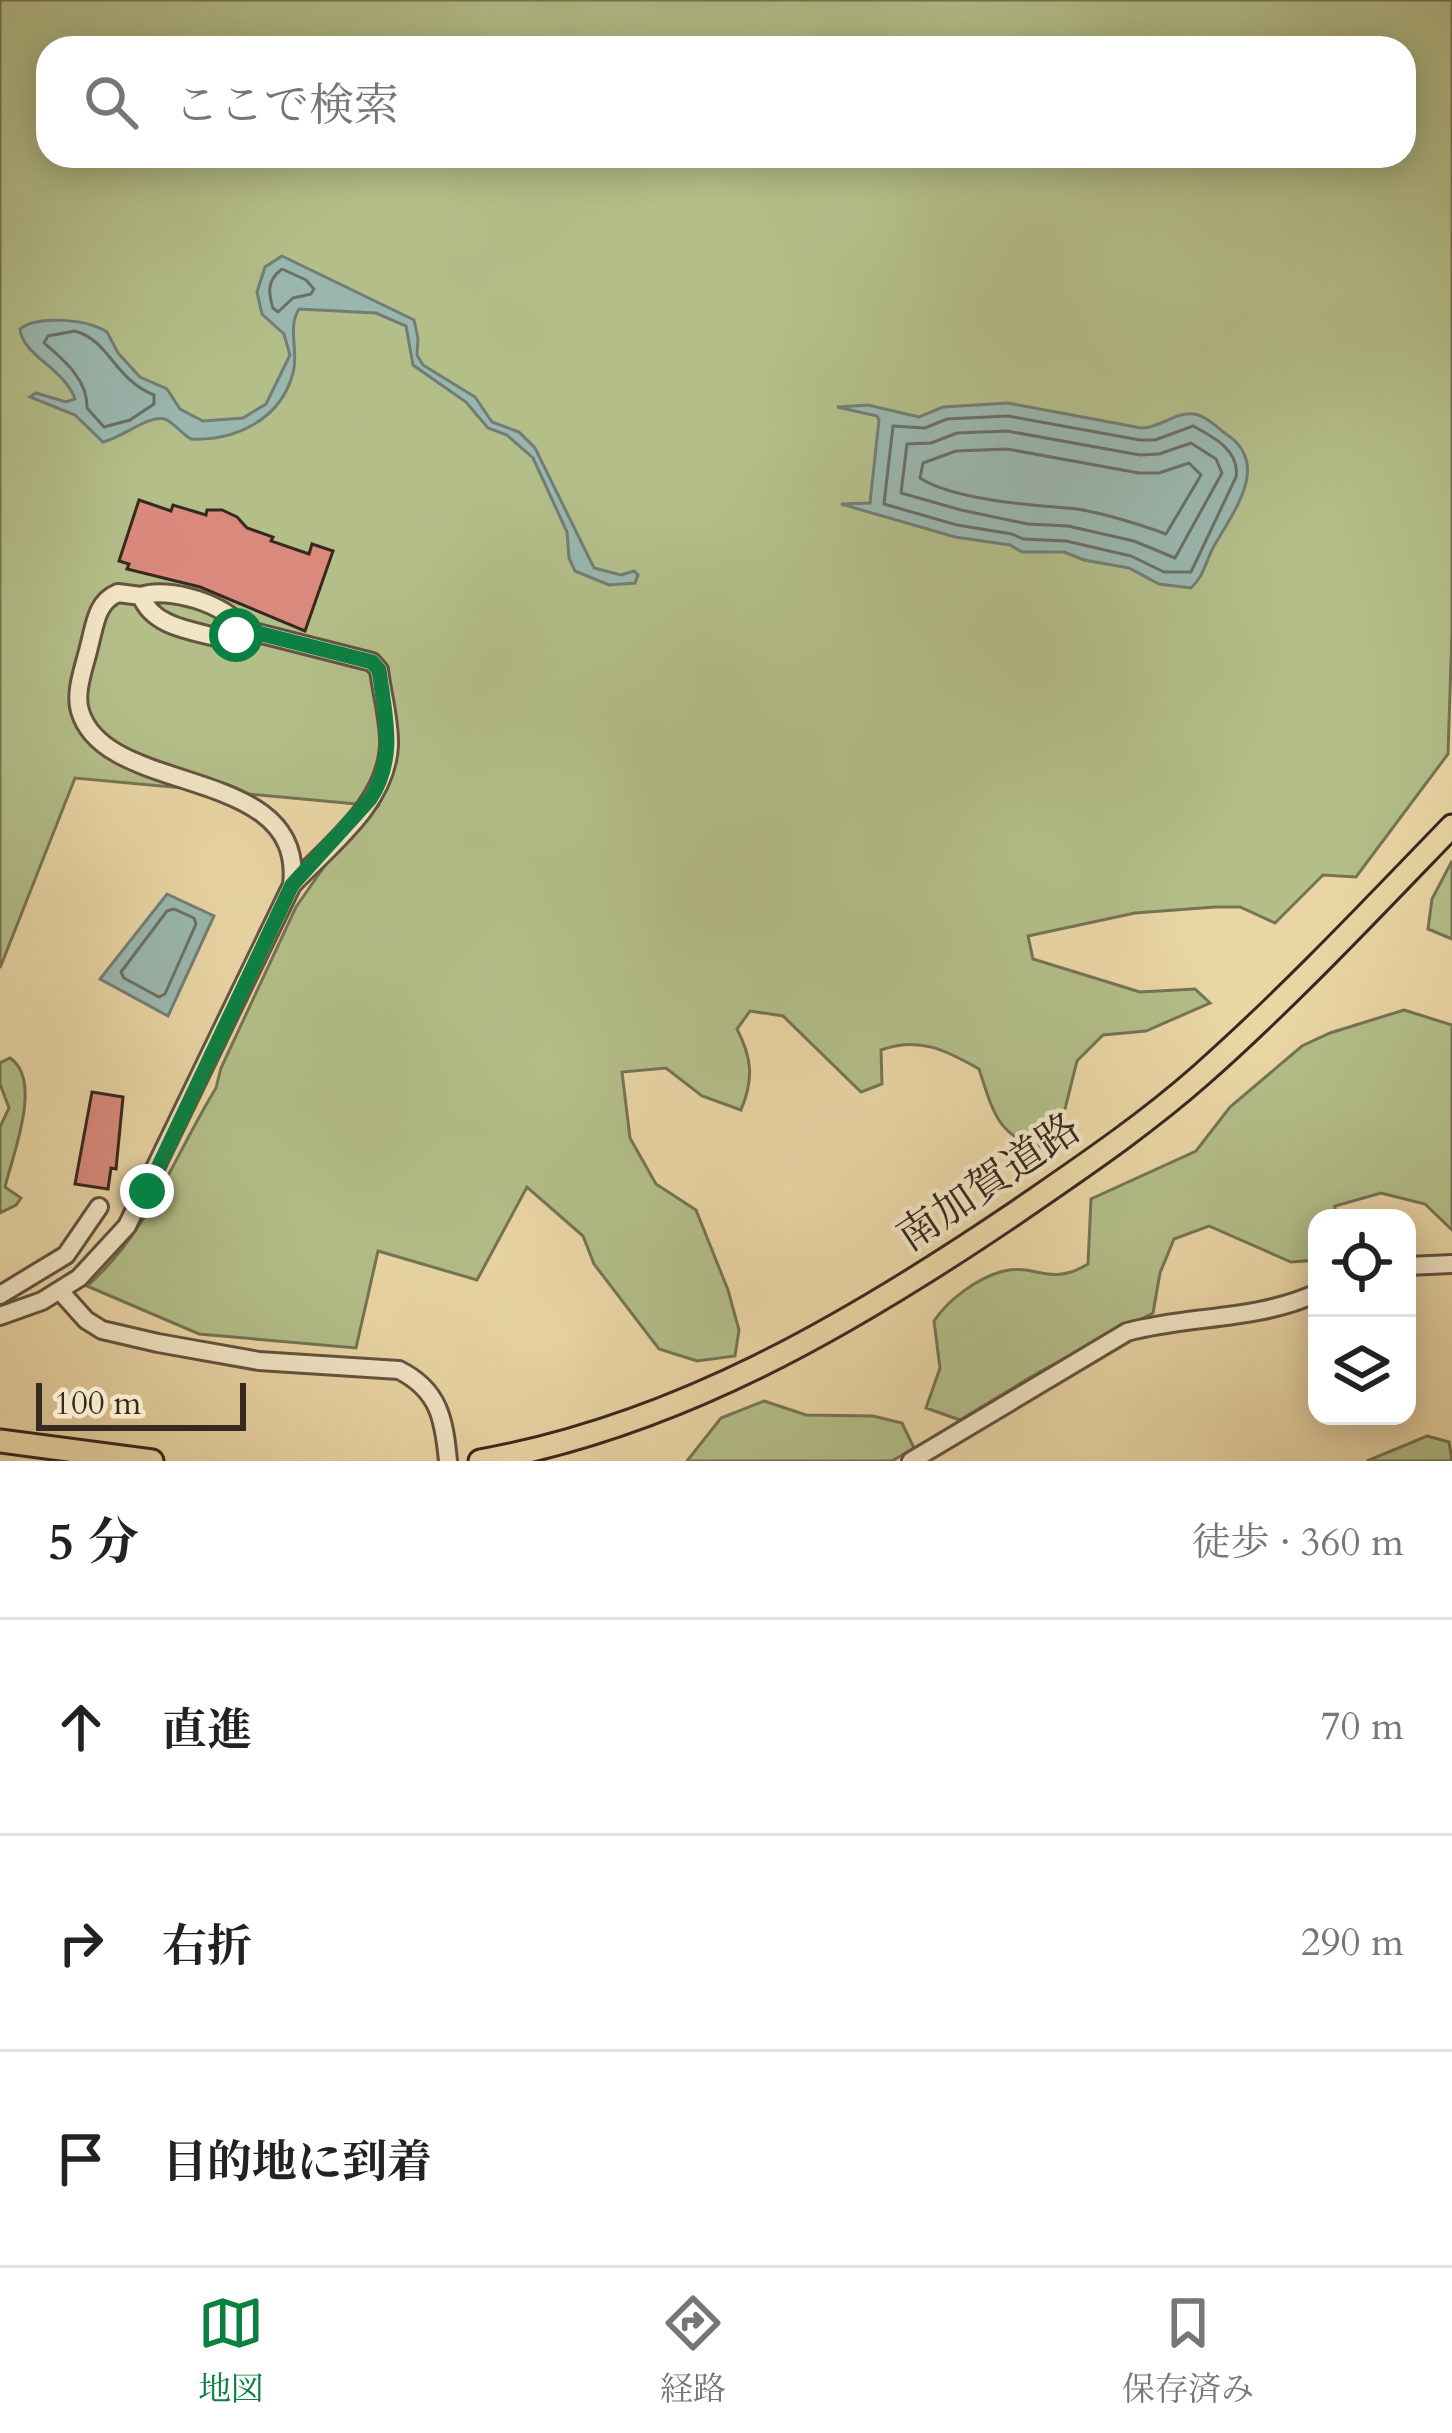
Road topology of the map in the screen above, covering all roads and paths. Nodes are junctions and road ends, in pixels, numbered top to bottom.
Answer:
1 (141, 596) junction
2 (242, 629) junction
3 (1452, 826) edge
4 (292, 885) junction
5 (100, 1208) dead end
6 (1452, 1264) edge
7 (1416, 1266) edge
8 (60, 1291) junction
9 (0, 1295) edge
10 (1308, 1296) edge
11 (0, 1316) edge
12 (0, 1441) edge
13 (152, 1461) edge
14 (448, 1461) edge
15 (480, 1461) edge
16 (911, 1461) edge

1 - 2 street
1 - 2 street
1 - 4 street
2 - 4 street
3 - 15 main road, 南加賀道路
4 - 8 street
5 - 9 street
6 - 7 street
8 - 11 street
8 - 14 street
10 - 16 street
12 - 13 main road

